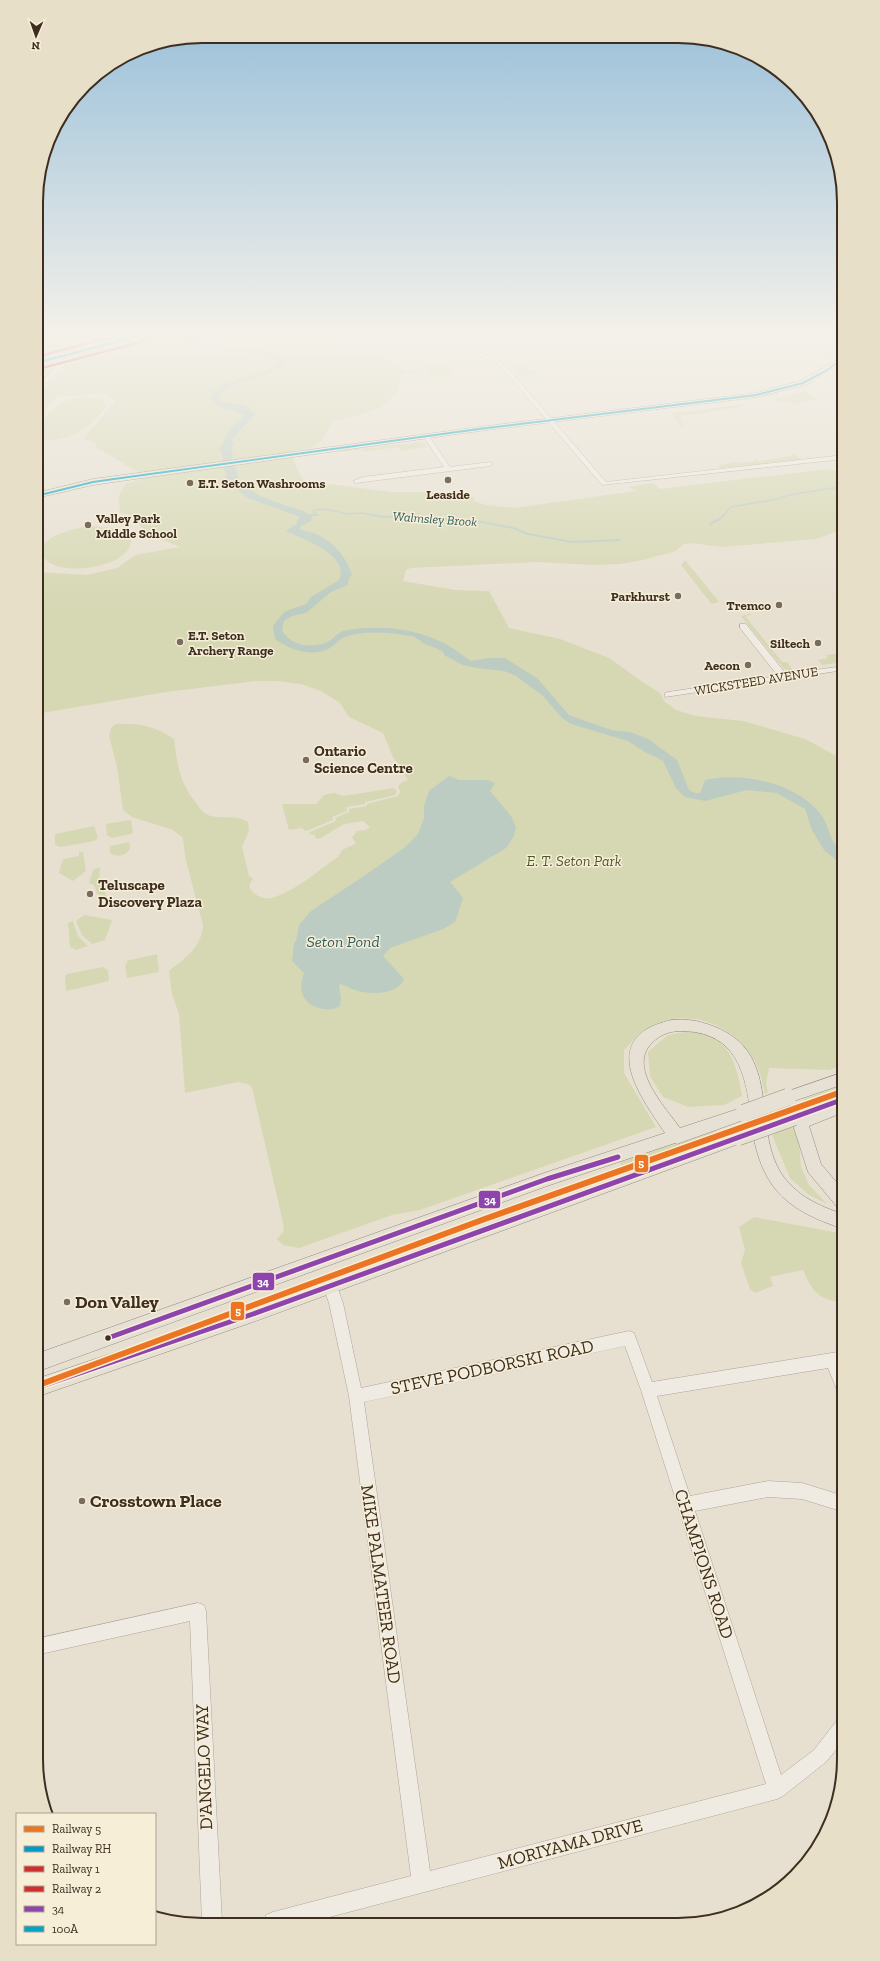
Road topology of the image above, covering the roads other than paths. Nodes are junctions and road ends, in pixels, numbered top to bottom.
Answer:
1 (521, 427) edge
2 (553, 427) edge
3 (428, 438) junction
4 (837, 458) edge
5 (490, 464) dead end
6 (448, 468) junction
7 (114, 479) junction
8 (356, 481) dead end
9 (43, 494) edge
10 (43, 497) edge
11 (743, 626) dead end
12 (837, 669) edge
13 (784, 677) junction
14 (668, 695) dead end
15 (837, 1080) edge
16 (837, 1102) edge
17 (837, 1108) edge
18 (677, 1137) junction
19 (837, 1195) edge
20 (837, 1219) edge
21 (330, 1286) junction
22 (629, 1338) joint
23 (43, 1360) edge
24 (837, 1360) edge
25 (43, 1386) edge
26 (648, 1390) junction
27 (356, 1396) junction
28 (837, 1502) edge
29 (685, 1505) junction
30 (43, 1645) edge
31 (837, 1734) edge
32 (776, 1790) junction
33 (422, 1884) junction
34 (212, 1918) edge
35 (289, 1918) edge

1 - 3 main road
2 - 4 street
3 - 6 street
3 - 7 main road
5 - 6 street
6 - 8 street
7 - 9 main road
7 - 10 main road
11 - 13 street
12 - 13 street, WICKSTEED AVENUE
13 - 14 street, WICKSTEED AVENUE
15 - 18 main road, bridge
16 - 21 main road, bridge
17 - 19 main road
18 - 20 main road
18 - 23 main road
21 - 25 main road
21 - 27 street, MIKE PALMATEER ROAD
22 - 26 street, CHAMPIONS ROAD
22 - 27 street, STEVE PODBORSKI ROAD
24 - 26 street
26 - 29 street, CHAMPIONS ROAD
27 - 33 street, MIKE PALMATEER ROAD
28 - 29 street
29 - 32 street, CHAMPIONS ROAD
30 - 34 street, D'ANGELO WAY
31 - 32 street, MORIYAMA DRIVE
32 - 33 street, MORIYAMA DRIVE
33 - 35 street, MORIYAMA DRIVE

